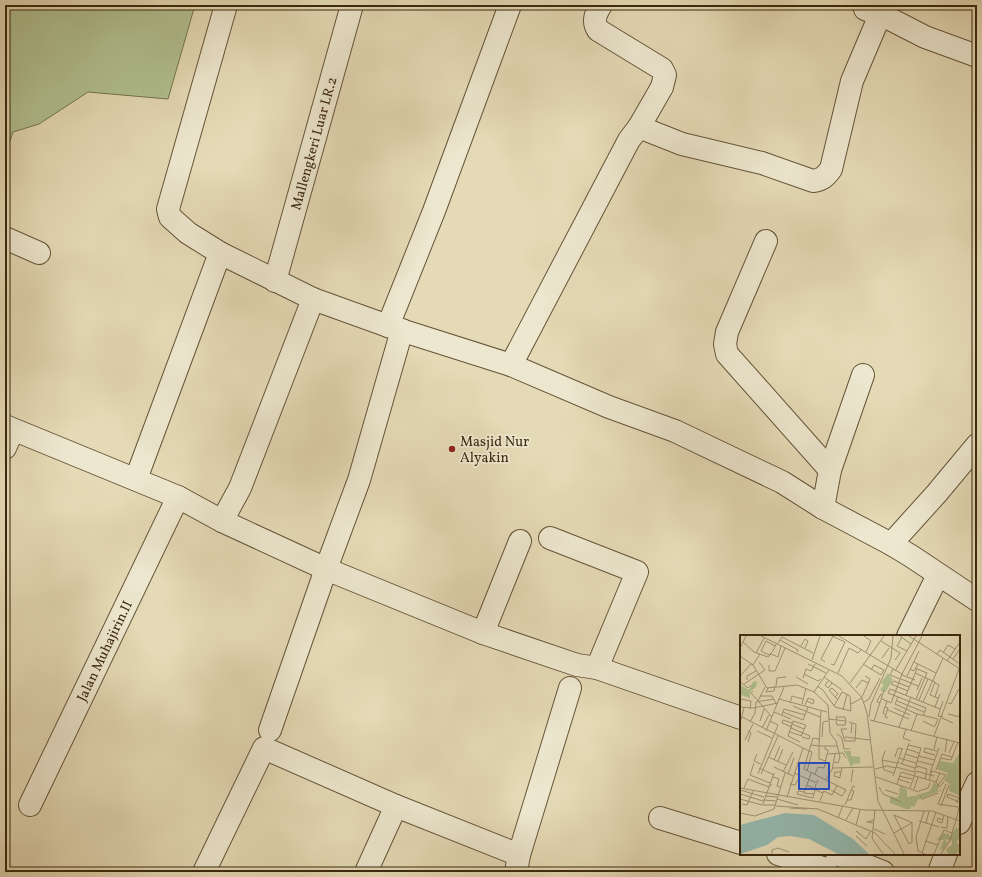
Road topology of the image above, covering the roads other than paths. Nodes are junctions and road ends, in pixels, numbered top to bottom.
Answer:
1 (226, 5) edge
2 (352, 5) edge
3 (510, 5) edge
4 (601, 5) edge
5 (866, 8) edge
6 (977, 56) edge
7 (639, 127) junction
8 (5, 238) edge
9 (766, 241) dead end
10 (38, 253) dead end
11 (220, 253) junction
12 (275, 281) junction
13 (313, 299) junction
14 (395, 328) junction
15 (511, 365) junction
16 (863, 375) dead end
17 (8, 434) edge
18 (977, 445) edge
19 (830, 470) junction
20 (136, 479) junction
21 (178, 497) junction
22 (823, 508) junction
23 (222, 521) junction
24 (550, 538) dead end
25 (520, 541) dead end
26 (891, 544) junction
27 (326, 569) junction
28 (938, 575) junction
29 (977, 600) edge
30 (483, 633) junction
31 (908, 635) edge
32 (597, 668) junction
33 (570, 688) dead end
34 (740, 718) edge
35 (270, 730) dead end
36 (977, 783) edge
37 (30, 805) dead end
38 (396, 806) junction
39 (660, 818) dead end
40 (960, 821) edge
41 (740, 843) edge
42 (784, 855) edge
43 (946, 855) edge
44 (828, 862) edge
45 (518, 863) edge
46 (204, 872) edge
47 (366, 872) edge
48 (883, 872) edge
49 (939, 872) edge

1 - 11 street
2 - 12 street, Mallengkeri Luar LR.2
3 - 14 street
4 - 7 street
5 - 6 street
5 - 7 street
7 - 15 street
8 - 10 street
9 - 19 street
11 - 12 street
11 - 20 street
12 - 13 street
13 - 14 street
13 - 23 street
14 - 15 street
14 - 27 street
15 - 22 street
16 - 19 street
17 - 20 street
18 - 26 street
19 - 22 street
20 - 21 street
21 - 23 street
21 - 37 street, Jalan Muhajirin.II
22 - 26 street
23 - 27 street
24 - 32 street
25 - 30 street
26 - 28 street
27 - 30 street
27 - 35 street
28 - 29 street
28 - 31 street
30 - 32 street
32 - 34 street
33 - 45 street
36 - 40 street
38 - 45 street
38 - 46 street
38 - 47 street
39 - 41 street
42 - 44 street
43 - 49 street
44 - 48 street

